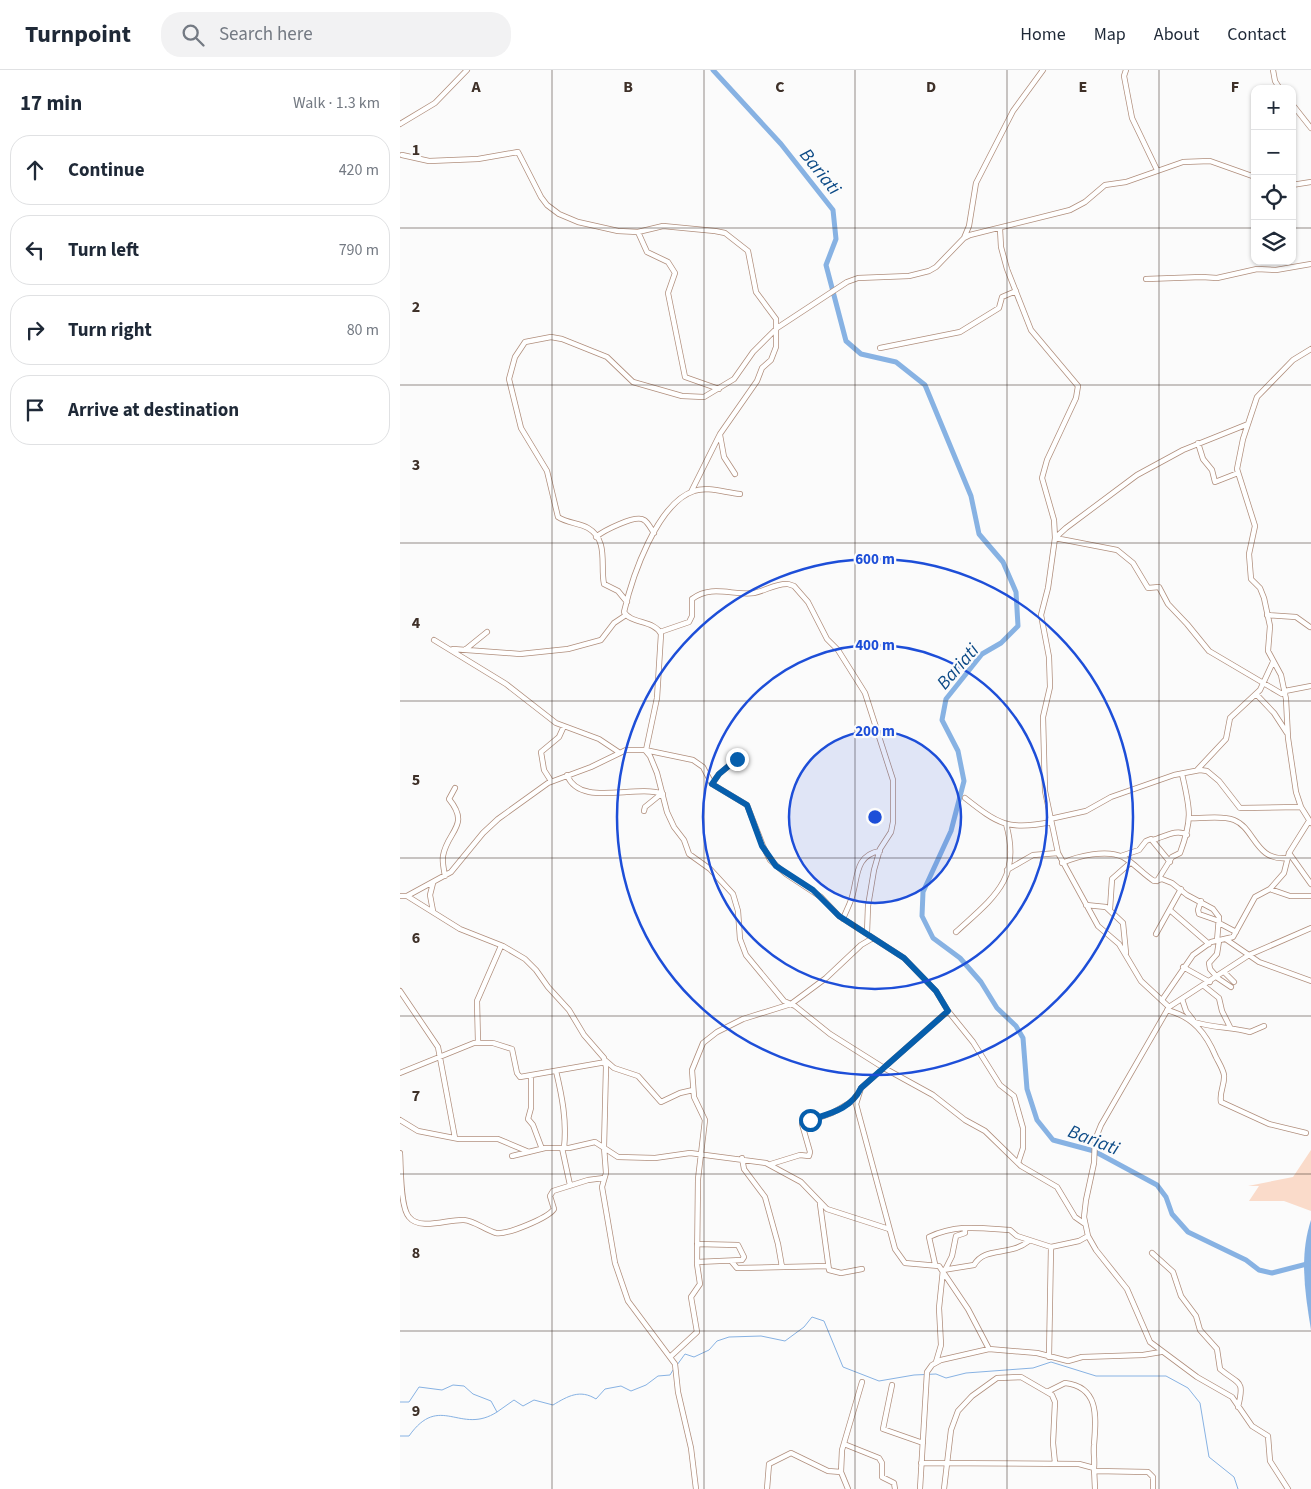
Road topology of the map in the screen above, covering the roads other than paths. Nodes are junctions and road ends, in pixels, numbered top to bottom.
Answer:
1 (467, 70) edge
2 (1042, 70) edge
3 (1126, 70) edge
4 (1273, 70) edge
5 (1278, 85) edge
6 (1296, 109) edge
7 (400, 124) edge
8 (1311, 128) edge
9 (402, 155) dead end
10 (1158, 170) junction
11 (1251, 176) edge
12 (1311, 182) edge
13 (1296, 184) edge
14 (1000, 229) junction
15 (638, 232) junction
16 (964, 238) junction
17 (1311, 264) edge
18 (1146, 279) dead end
19 (1016, 291) junction
20 (775, 329) junction
21 (880, 348) dead end
22 (1311, 349) edge
23 (719, 389) junction
24 (1248, 424) junction
25 (720, 434) junction
26 (1198, 443) junction
27 (1238, 473) junction
28 (735, 474) dead end
29 (691, 492) junction
30 (740, 494) dead end
31 (654, 533) junction
32 (596, 537) junction
33 (1055, 538) junction
34 (627, 602) junction
35 (626, 615) junction
36 (1267, 615) junction
37 (1310, 627) edge
38 (487, 632) dead end
39 (660, 632) junction
40 (434, 640) dead end
41 (452, 649) junction
42 (466, 649) junction
43 (1273, 662) junction
44 (1264, 682) junction
45 (1311, 686) edge
46 (1285, 691) junction
47 (1256, 694) junction
48 (564, 726) junction
49 (1287, 733) junction
50 (645, 750) junction
51 (620, 753) junction
52 (737, 753) dead end
53 (1196, 771) junction
54 (1182, 774) junction
55 (567, 775) junction
56 (551, 781) junction
57 (712, 784) junction
58 (455, 788) dead end
59 (662, 794) junction
60 (966, 798) dead end
61 (1301, 807) junction
62 (644, 811) dead end
63 (1190, 818) junction
64 (1050, 821) junction
65 (1310, 822) edge
66 (1006, 824) junction
67 (1187, 835) junction
68 (1153, 840) junction
69 (880, 851) junction
70 (1058, 853) junction
71 (1121, 856) junction
72 (1288, 856) junction
73 (1170, 862) junction
74 (1062, 863) junction
75 (1130, 863) junction
76 (1007, 870) junction
77 (445, 876) junction
78 (1156, 881) junction
79 (433, 883) junction
80 (1311, 884) edge
81 (1181, 889) junction
82 (1270, 889) junction
83 (400, 896) edge
84 (407, 896) junction
85 (1311, 896) edge
86 (1201, 901) junction
87 (1086, 905) junction
88 (1110, 909) junction
89 (433, 911) junction
90 (1171, 911) junction
91 (843, 919) junction
92 (1219, 922) junction
93 (1311, 928) edge
94 (956, 932) dead end
95 (1236, 932) junction
96 (867, 933) junction
97 (1156, 934) dead end
98 (873, 938) junction
99 (1227, 940) junction
100 (1218, 941) junction
101 (1209, 944) junction
102 (501, 946) junction
103 (1126, 953) junction
104 (1250, 955) junction
105 (1183, 967) junction
106 (1224, 972) junction
107 (1217, 977) junction
108 (1311, 981) edge
109 (1210, 982) junction
110 (1204, 986) junction
111 (400, 991) edge
112 (1182, 999) junction
113 (1162, 1000) junction
114 (791, 1004) junction
115 (1168, 1009) junction
116 (948, 1011) junction
117 (1194, 1022) junction
118 (1264, 1026) dead end
119 (1230, 1027) junction
120 (478, 1042) junction
121 (439, 1057) junction
122 (605, 1060) junction
123 (884, 1068) junction
124 (556, 1071) junction
125 (400, 1073) edge
126 (530, 1076) junction
127 (693, 1090) junction
128 (856, 1099) junction
129 (400, 1120) edge
130 (1306, 1133) dead end
131 (455, 1138) junction
132 (604, 1147) junction
133 (563, 1148) junction
134 (542, 1149) junction
135 (529, 1152) junction
136 (400, 1153) edge
137 (701, 1155) junction
138 (512, 1156) dead end
139 (742, 1158) junction
140 (1018, 1163) junction
141 (771, 1164) junction
142 (604, 1178) junction
143 (570, 1185) junction
144 (820, 1204) junction
145 (1084, 1224) junction
146 (965, 1228) junction
147 (889, 1229) junction
148 (1088, 1236) junction
149 (1029, 1241) junction
150 (697, 1244) junction
151 (1051, 1246) junction
152 (1152, 1253) dead end
153 (697, 1262) junction
154 (732, 1262) junction
155 (935, 1264) junction
156 (828, 1266) junction
157 (782, 1268) junction
158 (862, 1269) dead end
159 (944, 1270) junction
160 (988, 1349) junction
161 (1161, 1352) junction
162 (670, 1357) junction
163 (1049, 1357) junction
164 (936, 1362) junction
165 (862, 1382) dead end
166 (892, 1385) dead end
167 (1047, 1392) junction
168 (1238, 1407) junction
169 (923, 1443) junction
170 (844, 1444) junction
171 (921, 1463) junction
172 (1055, 1463) junction
173 (946, 1464) junction
174 (1095, 1470) junction
175 (841, 1472) junction
176 (697, 1489) edge
177 (767, 1489) edge
178 (848, 1489) edge
179 (895, 1489) edge
180 (920, 1489) edge
181 (944, 1489) edge
182 (1095, 1489) edge
183 (1153, 1489) edge
184 (1288, 1489) edge

1 - 7 street
2 - 16 street
3 - 10 street
4 - 5 street
6 - 8 street
9 - 15 street
10 - 11 street
10 - 14 street
12 - 13 street
14 - 16 street
14 - 19 street
15 - 20 street
15 - 23 street
16 - 20 street
17 - 18 street
19 - 21 street
19 - 33 street
20 - 23 street
20 - 25 street
22 - 24 street
23 - 32 street
24 - 26 street
24 - 27 street
25 - 28 street
25 - 29 street
26 - 27 street
26 - 33 street
27 - 36 street
29 - 30 street
29 - 31 street
31 - 32 street
31 - 34 street
32 - 34 street
33 - 44 street
33 - 64 street
34 - 35 street
35 - 39 street
35 - 42 street
36 - 37 street
36 - 43 street
38 - 42 street
39 - 50 street
39 - 69 street
40 - 41 street
41 - 42 street
41 - 48 street
43 - 44 street
43 - 46 street
44 - 46 street
44 - 47 street
45 - 46 street
46 - 49 street
47 - 49 street
47 - 53 street
48 - 51 street
48 - 56 street
49 - 61 street
50 - 51 street
50 - 57 street
50 - 59 street
51 - 55 street
52 - 57 street
53 - 54 street
53 - 61 street
54 - 63 street
54 - 64 street
55 - 56 street
55 - 59 street
56 - 77 street
57 - 91 street
58 - 77 street
59 - 62 street
59 - 114 street
60 - 66 street
61 - 65 street
63 - 67 street
63 - 72 street
64 - 66 street
64 - 70 street
65 - 72 street
66 - 76 street
67 - 68 street
67 - 73 street
68 - 71 street
68 - 73 street
69 - 91 street
69 - 96 street
70 - 74 street
70 - 76 street
71 - 74 street
71 - 75 street
72 - 80 street
72 - 82 street
73 - 78 street
74 - 87 street
75 - 78 street
75 - 88 street
76 - 94 street
77 - 79 street
78 - 81 street
79 - 84 street
79 - 89 street
81 - 86 street
81 - 90 street
82 - 85 street
82 - 95 street
83 - 84 street
84 - 89 street
86 - 92 street
86 - 92 street
87 - 88 street
87 - 103 street
88 - 103 street
89 - 102 street
90 - 97 street
90 - 101 street
91 - 96 street
92 - 95 street
92 - 100 street
93 - 104 street
95 - 99 street
96 - 98 street
98 - 114 street
98 - 116 street
99 - 100 street
99 - 104 street
100 - 101 street
100 - 107 street
101 - 105 street
102 - 120 street
102 - 122 street
103 - 113 street
104 - 106 street
104 - 108 street
105 - 109 street
105 - 113 street
106 - 107 street
106 - 107 street
107 - 109 street
109 - 110 street
110 - 112 street
110 - 119 street
111 - 121 street
112 - 115 street
112 - 117 street
113 - 115 street
114 - 123 street
114 - 127 street
115 - 117 street
115 - 145 street
116 - 123 street
116 - 140 street
117 - 119 street
117 - 130 street
118 - 119 street
120 - 121 street
120 - 126 street
121 - 125 street
121 - 131 street
122 - 124 street
122 - 127 street
122 - 132 street
123 - 128 street
123 - 140 street
124 - 126 street
124 - 133 street
126 - 134 street
127 - 137 street
128 - 141 street
128 - 147 street
129 - 131 street
131 - 135 street
132 - 133 street
132 - 137 street
132 - 142 street
133 - 134 street
133 - 143 street
134 - 135 street
135 - 138 street
136 - 143 street
137 - 139 street
137 - 150 street
139 - 141 street
139 - 157 street
140 - 145 street
141 - 144 street
142 - 143 street
142 - 162 street
144 - 147 street
144 - 156 street
145 - 148 street
146 - 149 street
146 - 155 street
146 - 159 street
147 - 155 street
148 - 151 street
148 - 161 street
149 - 151 street
149 - 159 street
150 - 153 street
150 - 154 street
151 - 163 street
152 - 168 street
153 - 154 street
153 - 162 street
154 - 157 street
155 - 159 street
156 - 157 street
156 - 158 street
159 - 160 street
159 - 164 street
160 - 163 street
160 - 164 street
161 - 163 street
161 - 168 street
162 - 176 street
164 - 169 street
165 - 170 street
166 - 169 street
167 - 172 street
167 - 173 street
167 - 174 street
168 - 184 street
169 - 171 street
170 - 175 street
170 - 179 street
171 - 173 street
171 - 180 street
172 - 173 street
172 - 174 street
173 - 181 street
174 - 182 street
174 - 183 street
175 - 177 street
175 - 178 street

